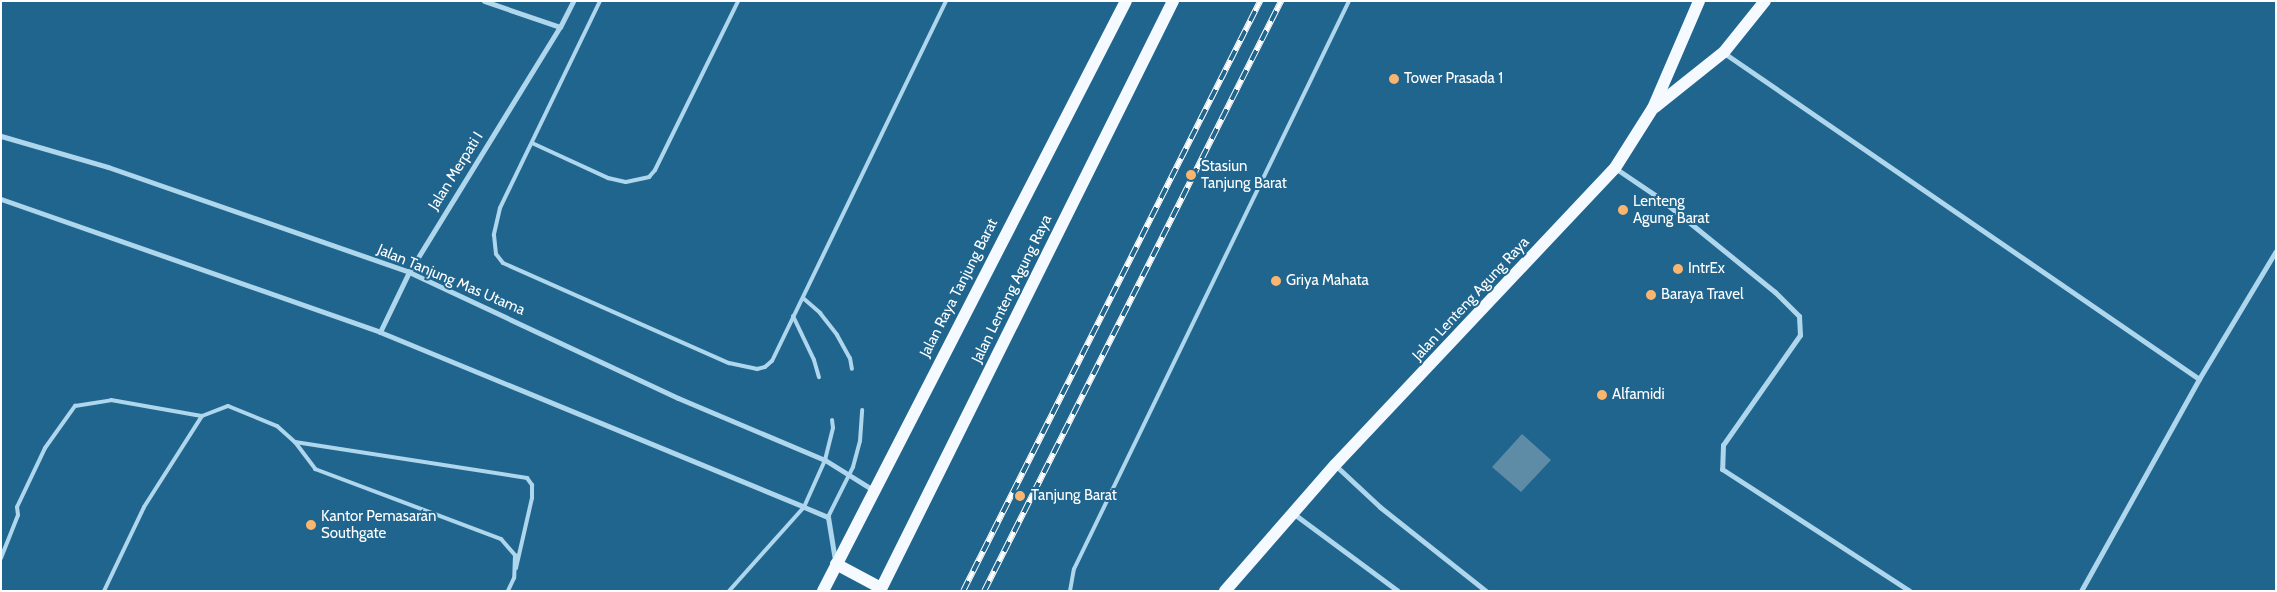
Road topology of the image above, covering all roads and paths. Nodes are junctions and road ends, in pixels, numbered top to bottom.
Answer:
1 (484, 1) edge
2 (573, 1) edge
3 (600, 1) edge
4 (738, 1) edge
5 (946, 1) edge
6 (1126, 1) edge
7 (1173, 1) edge
8 (1349, 1) edge
9 (1700, 1) edge
10 (1765, 1) edge
11 (560, 27) junction
12 (1724, 52) junction
13 (1653, 108) junction
14 (1, 136) edge
15 (532, 143) junction
16 (1615, 168) junction
17 (1, 199) edge
18 (2276, 251) edge
19 (409, 272) junction
20 (803, 298) junction
21 (793, 316) junction
22 (380, 332) junction
23 (852, 369) dead end
24 (819, 377) dead end
25 (2199, 379) junction
26 (862, 410) dead end
27 (202, 416) junction
28 (832, 420) dead end
29 (295, 442) junction
30 (825, 460) junction
31 (1335, 465) junction
32 (849, 476) junction
33 (873, 490) junction
34 (804, 507) junction
35 (1294, 514) junction
36 (828, 517) junction
37 (1, 558) edge
38 (836, 564) junction
39 (514, 578) junction
40 (880, 589) edge
41 (104, 591) edge
42 (508, 591) edge
43 (729, 591) edge
44 (823, 591) edge
45 (1070, 591) edge
46 (1225, 591) edge
47 (1398, 591) edge
48 (1486, 591) edge
49 (1910, 591) edge
50 (2081, 591) edge

1 - 11 street
2 - 11 street, Jalan Merpati I
3 - 15 lane
4 - 15 lane
5 - 20 lane
6 - 33 main road, Jalan Raya Tanjung Barat
7 - 40 main road, Jalan Lenteng Agung Raya
8 - 45 lane
9 - 13 main road, Jalan Lenteng Agung Raya
10 - 12 main road
11 - 19 street, Jalan Merpati I
12 - 13 main road
12 - 25 street
13 - 16 main road, Jalan Lenteng Agung Raya
14 - 19 street, Jalan Tanjung Mas Utama
15 - 21 lane
16 - 31 main road, Jalan Lenteng Agung Raya
16 - 49 street
17 - 22 street
18 - 25 street
19 - 22 street, Jalan Merpati I
19 - 30 street, Jalan Tanjung Mas Utama
20 - 21 lane
20 - 23 lane
21 - 24 lane
22 - 34 street
25 - 50 street
26 - 32 lane
27 - 29 lane
27 - 37 lane
27 - 41 lane
28 - 30 lane
29 - 39 lane
29 - 39 lane
30 - 32 street, Jalan Tanjung Mas Utama
30 - 34 lane
31 - 35 main road, Jalan Lenteng Agung Raya
31 - 48 street
32 - 33 street, Jalan Tanjung Mas Utama
32 - 36 lane
33 - 38 main road, Jalan Raya Tanjung Barat
34 - 36 street
34 - 43 lane
35 - 46 main road, Jalan Lenteng Agung Raya
35 - 47 street
36 - 38 street
38 - 40 main road
38 - 44 main road, Jalan Raya Tanjung Barat
39 - 42 lane

